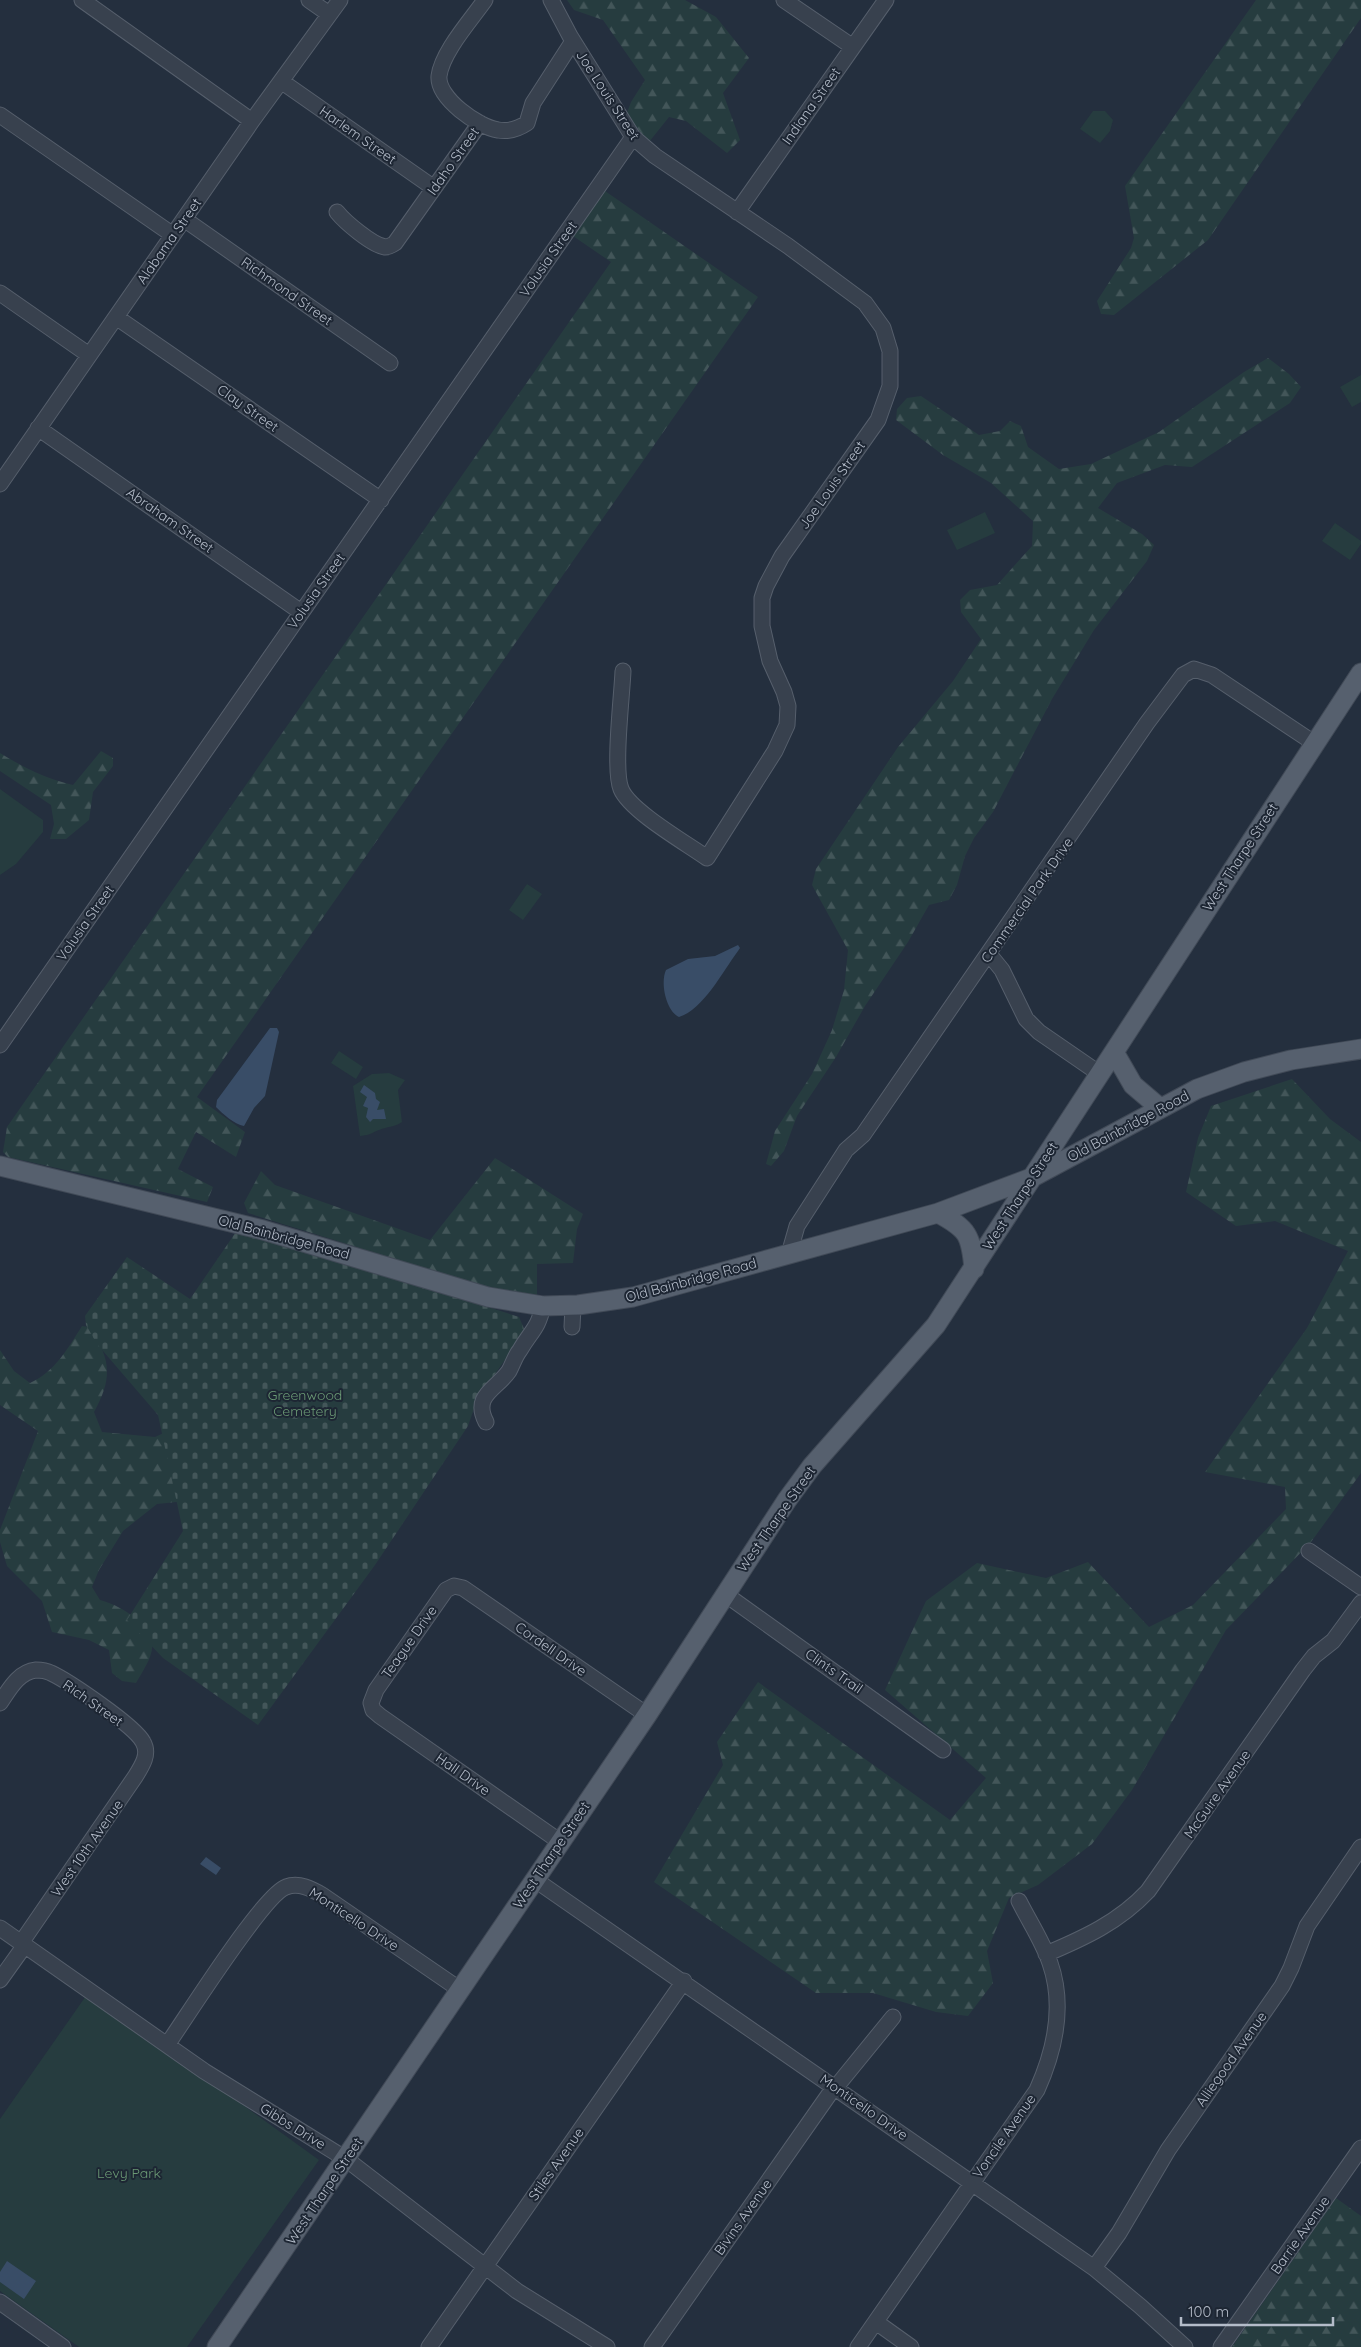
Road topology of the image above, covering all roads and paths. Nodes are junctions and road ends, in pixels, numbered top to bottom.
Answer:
1 (82, 0) edge
2 (309, 0) edge
3 (340, 0) edge
4 (485, 0) edge
5 (551, 0) edge
6 (784, 0) edge
7 (886, 0) edge
8 (329, 14) junction
9 (573, 42) junction
10 (852, 47) junction
11 (281, 81) junction
12 (0, 115) edge
13 (252, 121) junction
14 (480, 123) junction
15 (633, 137) junction
16 (434, 188) junction
17 (337, 212) dead end
18 (737, 212) junction
19 (184, 219) junction
20 (173, 235) junction
21 (0, 293) edge
22 (116, 316) junction
23 (89, 355) junction
24 (390, 363) dead end
25 (38, 428) junction
26 (0, 484) edge
27 (381, 500) junction
28 (301, 612) junction
29 (623, 671) dead end
30 (1359, 680) edge
31 (1314, 743) junction
32 (989, 954) junction
33 (0, 1045) edge
34 (1361, 1049) edge
35 (1114, 1052) junction
36 (1100, 1074) junction
37 (1160, 1108) junction
38 (0, 1166) edge
39 (1031, 1178) junction
40 (938, 1213) junction
41 (789, 1254) junction
42 (974, 1269) junction
43 (543, 1306) junction
44 (572, 1306) junction
45 (572, 1327) dead end
46 (486, 1422) dead end
47 (1309, 1551) dead end
48 (454, 1586) joint
49 (1361, 1587) edge
50 (725, 1594) junction
51 (1361, 1603) edge
52 (0, 1703) edge
53 (370, 1703) joint
54 (646, 1715) junction
55 (145, 1750) joint
56 (942, 1750) dead end
57 (560, 1841) junction
58 (1361, 1847) edge
59 (534, 1879) junction
60 (1019, 1901) dead end
61 (0, 1928) edge
62 (23, 1944) junction
63 (1046, 1954) junction
64 (0, 1980) edge
65 (684, 1981) junction
66 (459, 1989) junction
67 (893, 2017) dead end
68 (168, 2045) junction
69 (835, 2087) junction
70 (1361, 2148) edge
71 (346, 2159) junction
72 (972, 2182) junction
73 (486, 2266) junction
74 (1094, 2268) junction
75 (0, 2302) edge
76 (876, 2322) junction
77 (63, 2347) edge
78 (217, 2347) edge
79 (429, 2347) edge
80 (607, 2347) edge
81 (652, 2347) edge
82 (858, 2347) edge
83 (911, 2347) edge
84 (1184, 2347) edge
85 (1221, 2347) edge

1 - 13 street
2 - 8 street
3 - 8 street, Alabama Street
4 - 14 street, Idaho Street
5 - 9 street, Joe Louis Street
6 - 10 street
7 - 10 street, Indiana Street
8 - 11 street, Alabama Street
9 - 14 street
9 - 15 street, Joe Louis Street
10 - 18 street, Indiana Street
11 - 13 street, Alabama Street
11 - 16 street, Harlem Street
12 - 20 street
13 - 19 street, Alabama Street
14 - 16 street, Idaho Street
15 - 18 street, Joe Louis Street
15 - 27 street, Volusia Street
16 - 17 street, Idaho Street
18 - 29 street, Joe Louis Street
19 - 20 street, Alabama Street
19 - 24 street, Richmond Street
20 - 22 street, Alabama Street
21 - 23 street
22 - 23 street, Alabama Street
22 - 27 street, Clay Street
23 - 25 street, Alabama Street
25 - 26 street, Alabama Street
25 - 28 street, Abraham Street
27 - 28 street, Volusia Street
28 - 33 street, Volusia Street
30 - 31 main road, West Tharpe Street
31 - 32 street, Commercial Park Drive
31 - 35 main road, West Tharpe Street
32 - 36 street
32 - 41 street, Commercial Park Drive
34 - 37 main road, Old Bainbridge Road
35 - 36 main road, West Tharpe Street
35 - 37 main road
36 - 39 main road, West Tharpe Street
37 - 39 main road, Old Bainbridge Road
38 - 43 main road, Old Bainbridge Road
39 - 40 main road, Old Bainbridge Road
39 - 42 main road, West Tharpe Street
40 - 41 main road, Old Bainbridge Road
40 - 42 main road
41 - 44 main road, Old Bainbridge Road
42 - 50 main road, West Tharpe Street
43 - 44 main road, Old Bainbridge Road
43 - 46 street
44 - 45 street
47 - 49 street
48 - 53 street, Teague Drive
48 - 54 street, Cordell Drive
50 - 54 main road, West Tharpe Street
50 - 56 street, Clints Trail
51 - 63 street, McGuire Avenue
52 - 55 street, Rich Street
53 - 57 street, Hall Drive
54 - 57 main road, West Tharpe Street
55 - 62 street, West 10th Avenue
57 - 59 main road, West Tharpe Street
58 - 74 street, Alliegood Avenue
59 - 65 street, Monticello Drive
59 - 66 main road, West Tharpe Street
60 - 63 street, Voncile Avenue
61 - 62 street, Gibbs Drive
62 - 64 street, West 10th Avenue
62 - 68 street, Gibbs Drive
63 - 72 street, Voncile Avenue
65 - 69 street, Monticello Drive
65 - 73 street, Stiles Avenue
66 - 68 street, Monticello Drive
66 - 71 main road, West Tharpe Street
67 - 69 street, Bivins Avenue
68 - 71 street, Gibbs Drive
69 - 72 street, Monticello Drive
69 - 81 street, Bivins Avenue
70 - 85 street, Barrie Avenue
71 - 73 street, Gibbs Drive
71 - 78 main road, West Tharpe Street
72 - 74 street, Monticello Drive
72 - 76 street, Voncile Avenue
73 - 79 street, Stiles Avenue
73 - 80 street, Gibbs Drive
74 - 84 street, Monticello Drive
75 - 77 street
76 - 82 street, Voncile Avenue
76 - 83 street

